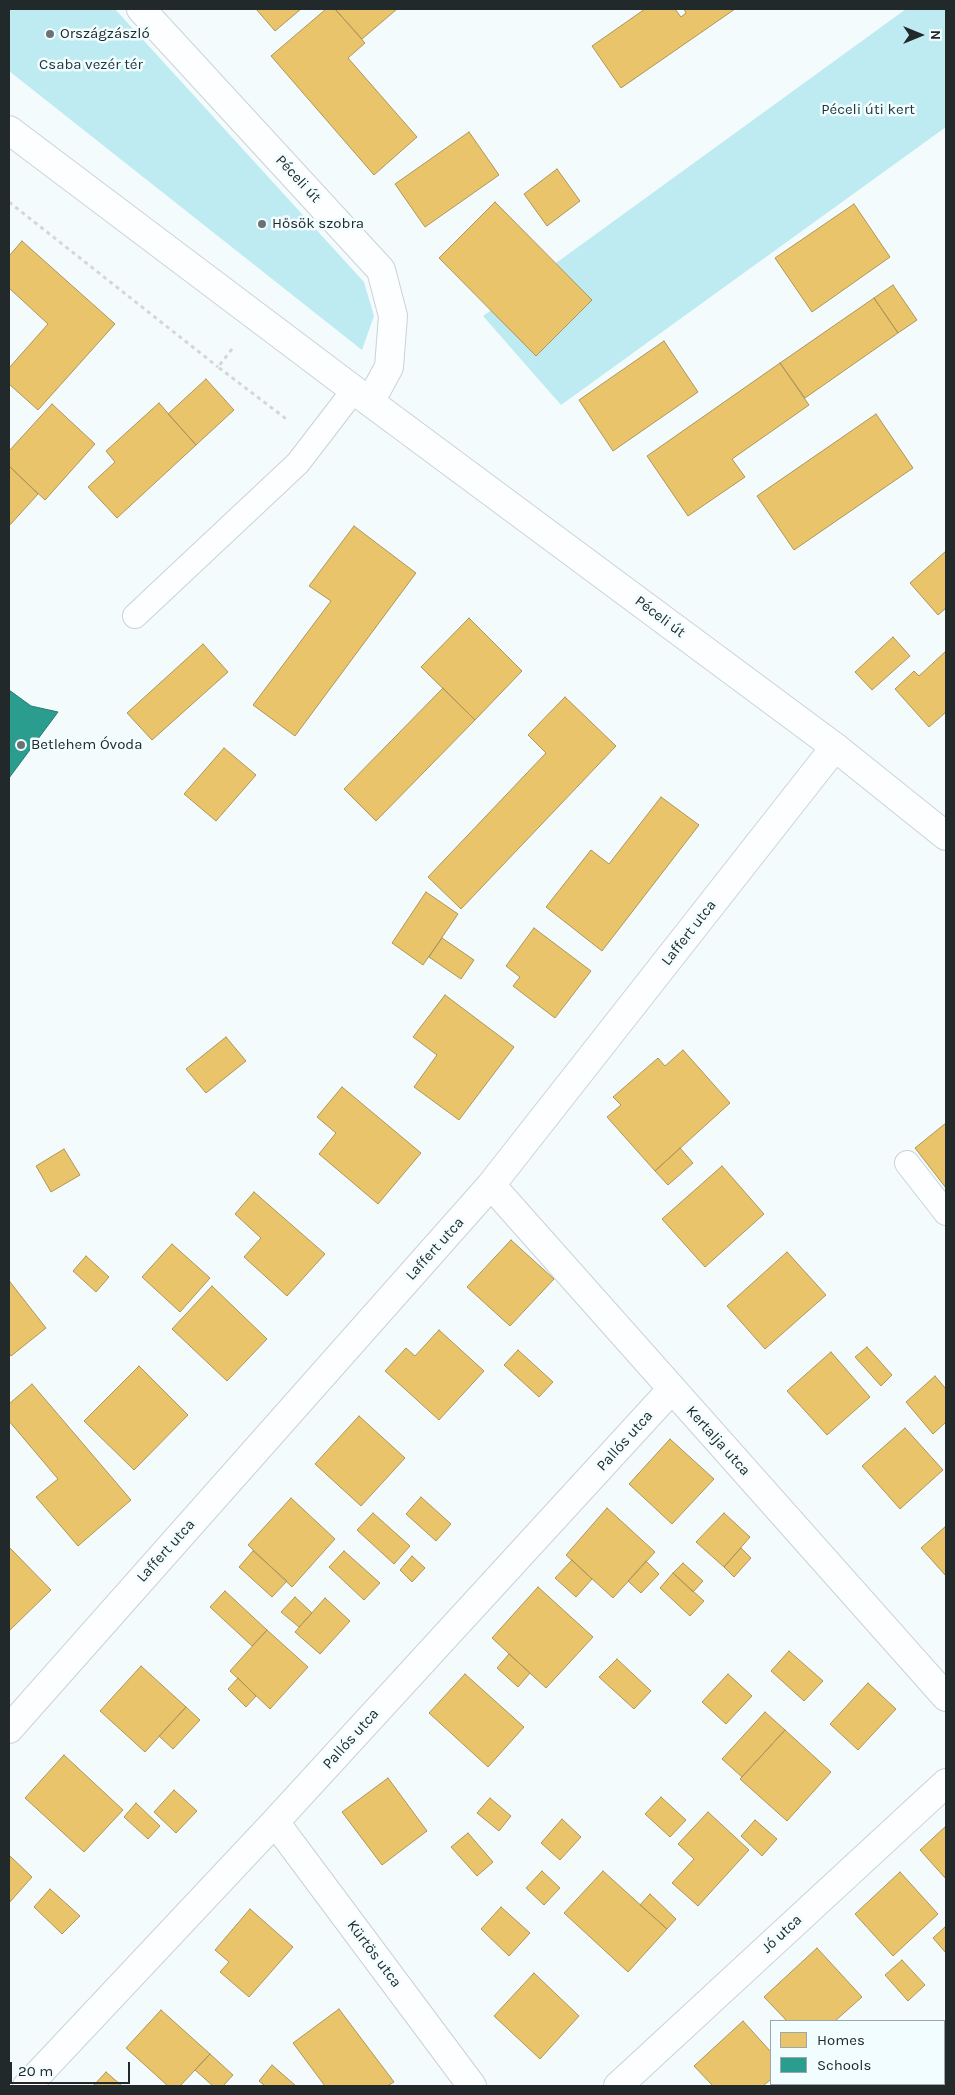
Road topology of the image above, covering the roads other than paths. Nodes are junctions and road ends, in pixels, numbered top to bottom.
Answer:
1 (141, 9) edge
2 (9, 130) edge
3 (362, 396) junction
4 (135, 616) dead end
5 (835, 747) junction
6 (946, 836) edge
7 (908, 1164) dead end
8 (491, 1185) junction
9 (946, 1213) edge
10 (672, 1389) junction
11 (946, 1697) edge
12 (9, 1729) edge
13 (946, 1782) edge
14 (275, 1822) junction
15 (26, 2086) edge
16 (472, 2086) edge
17 (618, 2086) edge

1 - 3 street, Péceli út
2 - 3 street, Péceli út
3 - 4 lane
3 - 5 street, Péceli út
5 - 6 street, Péceli út
5 - 8 street, Laffert utca
7 - 9 lane
8 - 10 street, Kertalja utca
8 - 12 street, Laffert utca
10 - 11 street, Kertalja utca
10 - 14 street, Pallós utca
13 - 17 street, Jó utca
14 - 15 street, Pallós utca
14 - 16 street, Kürtös utca

